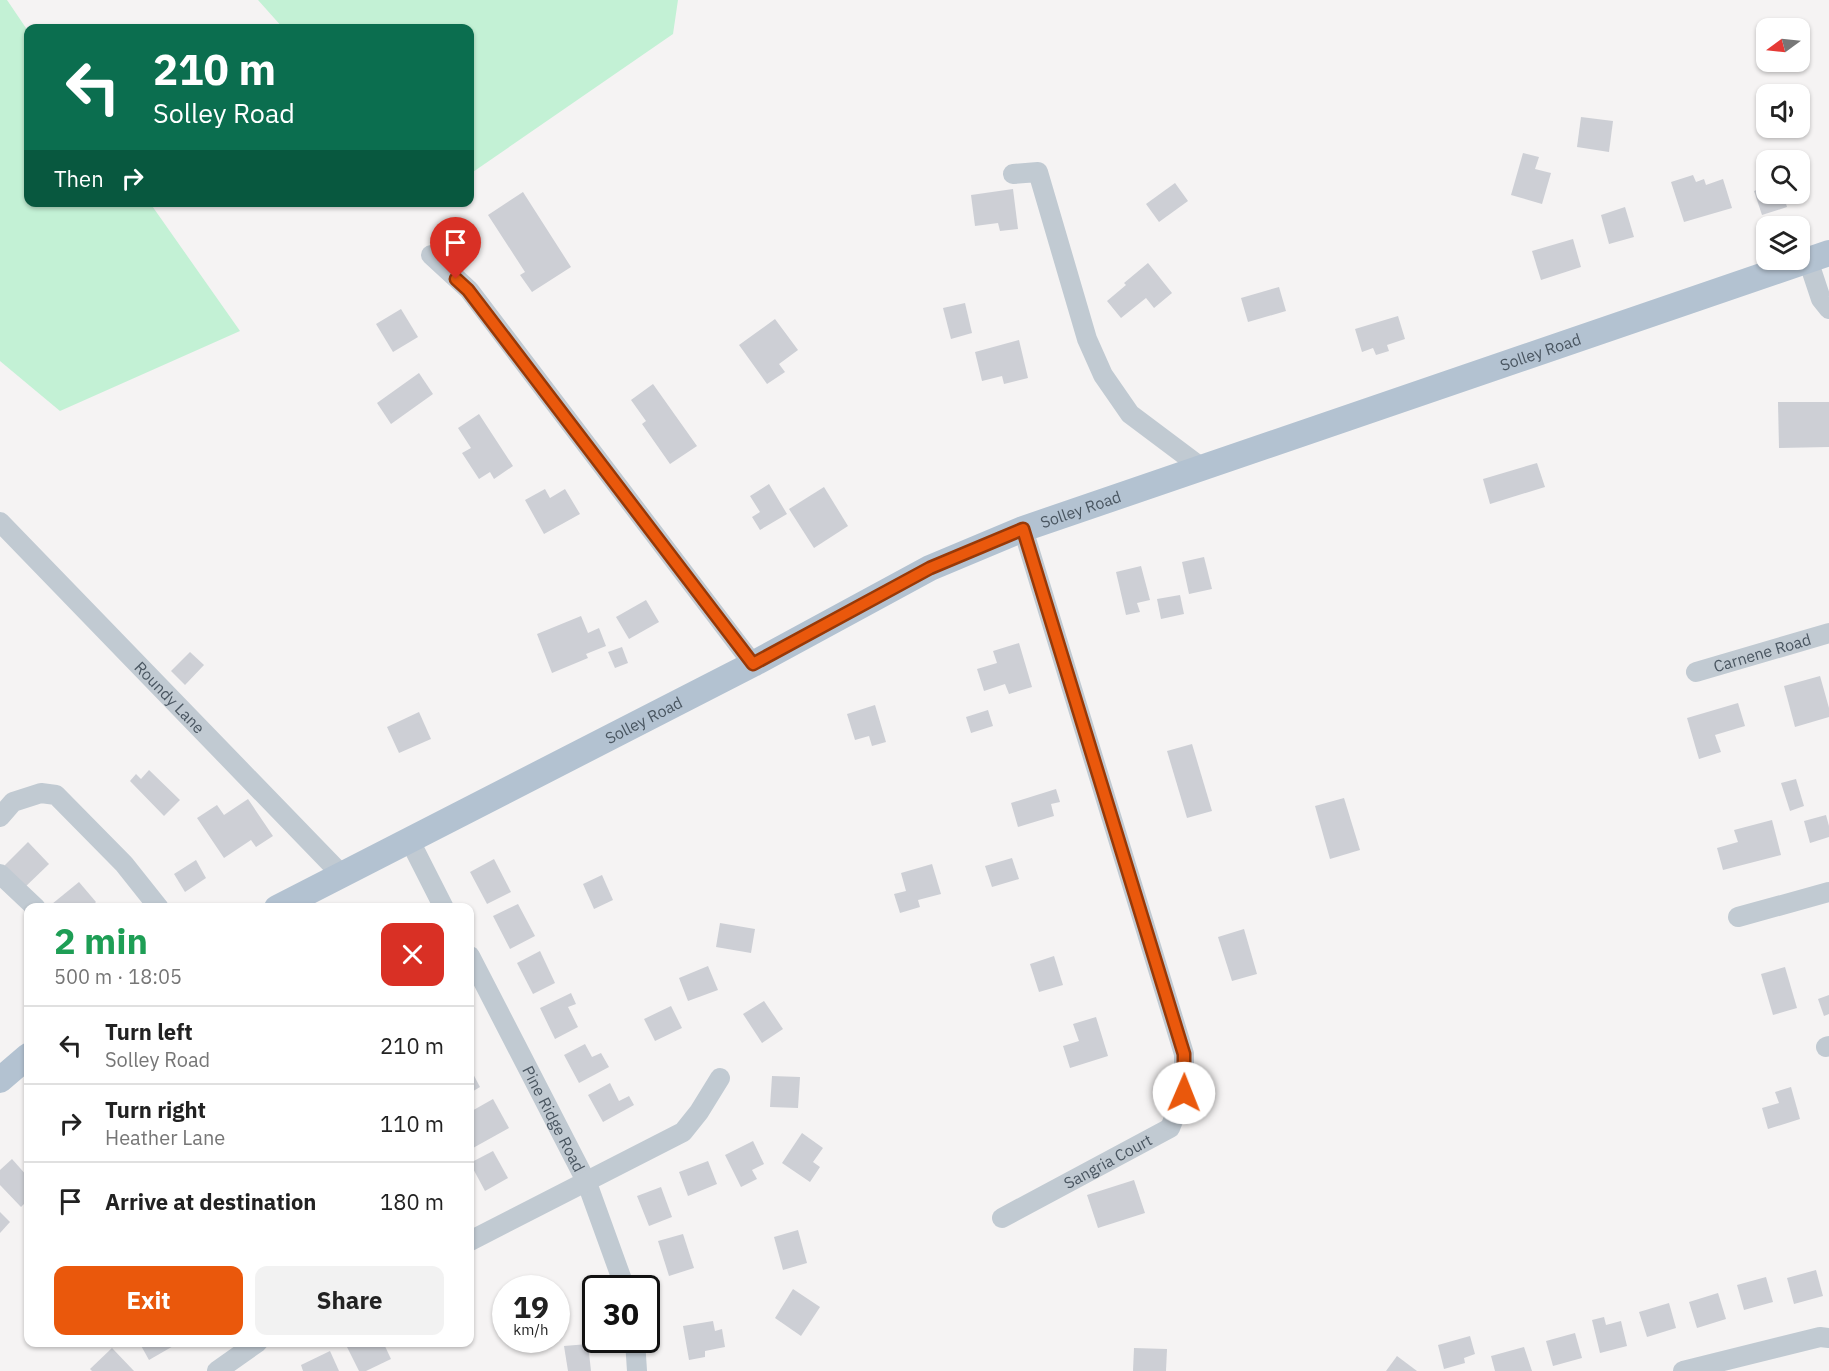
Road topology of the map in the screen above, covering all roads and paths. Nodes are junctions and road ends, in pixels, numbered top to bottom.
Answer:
1 (1014, 174) dead end
2 (430, 255) dead end
3 (1818, 257) edge
4 (1829, 309) edge
5 (1202, 468) junction
6 (0, 522) edge
7 (1023, 529) junction
8 (1829, 633) edge
9 (753, 664) junction
10 (1696, 672) dead end
11 (0, 817) edge
12 (409, 840) junction
13 (0, 874) edge
14 (340, 874) junction
15 (1829, 892) edge
16 (31, 903) edge
17 (155, 903) edge
18 (286, 903) edge
19 (441, 903) edge
20 (1738, 916) dead end
21 (474, 964) edge
22 (24, 1059) edge
23 (720, 1078) dead end
24 (0, 1080) edge
25 (587, 1182) junction
26 (1002, 1218) dead end
27 (474, 1239) edge
28 (620, 1275) edge
29 (1829, 1338) edge
30 (251, 1347) edge
31 (636, 1353) edge
32 (1696, 1369) edge
33 (217, 1371) edge
34 (637, 1371) edge

1 - 5 street
2 - 9 street
3 - 4 street
3 - 5 main road, Solley Road
5 - 7 main road, Solley Road
6 - 14 street, Roundy Lane
7 - 9 main road, Solley Road
7 - 26 street, Sangria Court
8 - 10 street, Carnene Road
9 - 12 main road, Solley Road
11 - 17 street
12 - 14 main road, Solley Road
12 - 19 street
13 - 16 street
14 - 18 main road, Solley Road
15 - 20 street
21 - 25 street, Pine Ridge Road
22 - 24 main road
23 - 25 street
25 - 27 street
25 - 28 street, Pine Ridge Road
29 - 32 street
30 - 33 street
31 - 34 street

